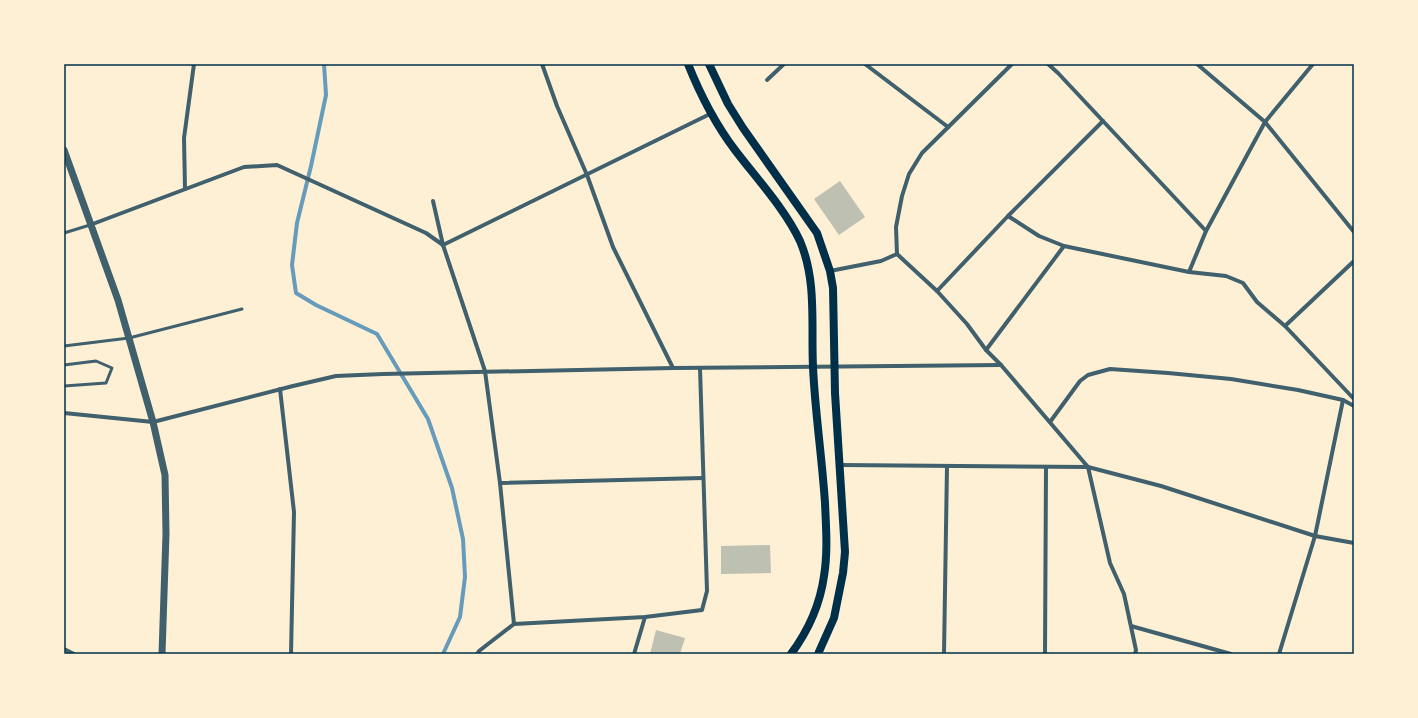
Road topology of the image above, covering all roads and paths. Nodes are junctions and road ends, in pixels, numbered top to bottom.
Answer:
1 (194, 64) edge
2 (542, 64) edge
3 (688, 64) edge
4 (709, 64) edge
5 (784, 64) edge
6 (865, 64) edge
7 (1012, 64) edge
8 (1048, 64) edge
9 (1197, 64) edge
10 (1313, 64) edge
11 (767, 80) dead end
12 (712, 113) junction
13 (1103, 121) junction
14 (1265, 122) junction
15 (948, 127) junction
16 (64, 150) edge
17 (587, 175) junction
18 (185, 189) junction
19 (433, 201) dead end
20 (1008, 216) junction
21 (90, 225) junction
22 (1206, 231) junction
23 (1354, 232) edge
24 (64, 233) edge
25 (443, 245) junction
26 (1064, 246) junction
27 (897, 254) junction
28 (1354, 261) edge
29 (830, 271) junction
30 (1189, 272) junction
31 (937, 291) junction
32 (242, 310) dead end
33 (1285, 326) junction
34 (129, 338) junction
35 (64, 346) edge
36 (986, 350) junction
37 (64, 365) edge
38 (1001, 365) junction
39 (813, 367) junction
40 (834, 367) junction
41 (673, 368) junction
42 (700, 368) junction
43 (485, 371) junction
44 (64, 386) edge
45 (280, 389) junction
46 (1354, 399) edge
47 (1344, 400) junction
48 (1354, 406) edge
49 (64, 413) edge
50 (153, 422) junction
51 (1050, 422) junction
52 (840, 464) junction
53 (948, 466) junction
54 (1046, 467) junction
55 (1088, 467) junction
56 (703, 478) junction
57 (500, 483) junction
58 (1316, 536) junction
59 (1354, 543) edge
60 (644, 616) junction
61 (514, 624) junction
62 (1131, 626) junction
63 (64, 650) edge
64 (74, 654) edge
65 (162, 654) edge
66 (291, 654) edge
67 (477, 654) edge
68 (634, 654) edge
69 (791, 654) edge
70 (818, 654) edge
71 (944, 654) edge
72 (1045, 654) edge
73 (1136, 654) edge
74 (1231, 654) edge
75 (1279, 654) edge

1 - 18 street
2 - 17 street
3 - 12 main road
4 - 29 main road
5 - 11 street
6 - 15 street
7 - 15 street
8 - 13 street
9 - 14 street
10 - 14 street
12 - 17 street
12 - 39 main road
13 - 20 street
13 - 22 street
14 - 22 street
14 - 23 street
15 - 27 street
16 - 21 street
17 - 25 street
17 - 41 street
18 - 21 street
18 - 25 street
19 - 25 street
20 - 26 street
20 - 31 street
21 - 24 lane
21 - 34 street
22 - 30 street
25 - 43 street
26 - 30 street
26 - 36 street
27 - 29 street
27 - 31 street
28 - 33 street
29 - 40 main road
30 - 33 street
31 - 36 street
32 - 34 lane
33 - 46 street
34 - 35 lane
34 - 50 street
36 - 38 street
37 - 44 lane
38 - 40 street
38 - 51 street
39 - 40 street
39 - 42 street
39 - 69 main road
40 - 52 main road
41 - 42 street
41 - 43 street
42 - 56 street
43 - 45 street
43 - 57 street
45 - 50 street
45 - 66 street
47 - 48 street
47 - 51 street
47 - 58 street
49 - 50 street
50 - 65 street
51 - 55 street
52 - 53 street
52 - 70 main road
53 - 54 street
53 - 71 street
54 - 55 street
54 - 72 street
55 - 58 street
55 - 62 street
56 - 57 street
56 - 60 street
57 - 61 street
58 - 59 street
58 - 75 street
60 - 61 street
60 - 68 street
61 - 67 street
62 - 73 street
62 - 74 street
63 - 64 street

